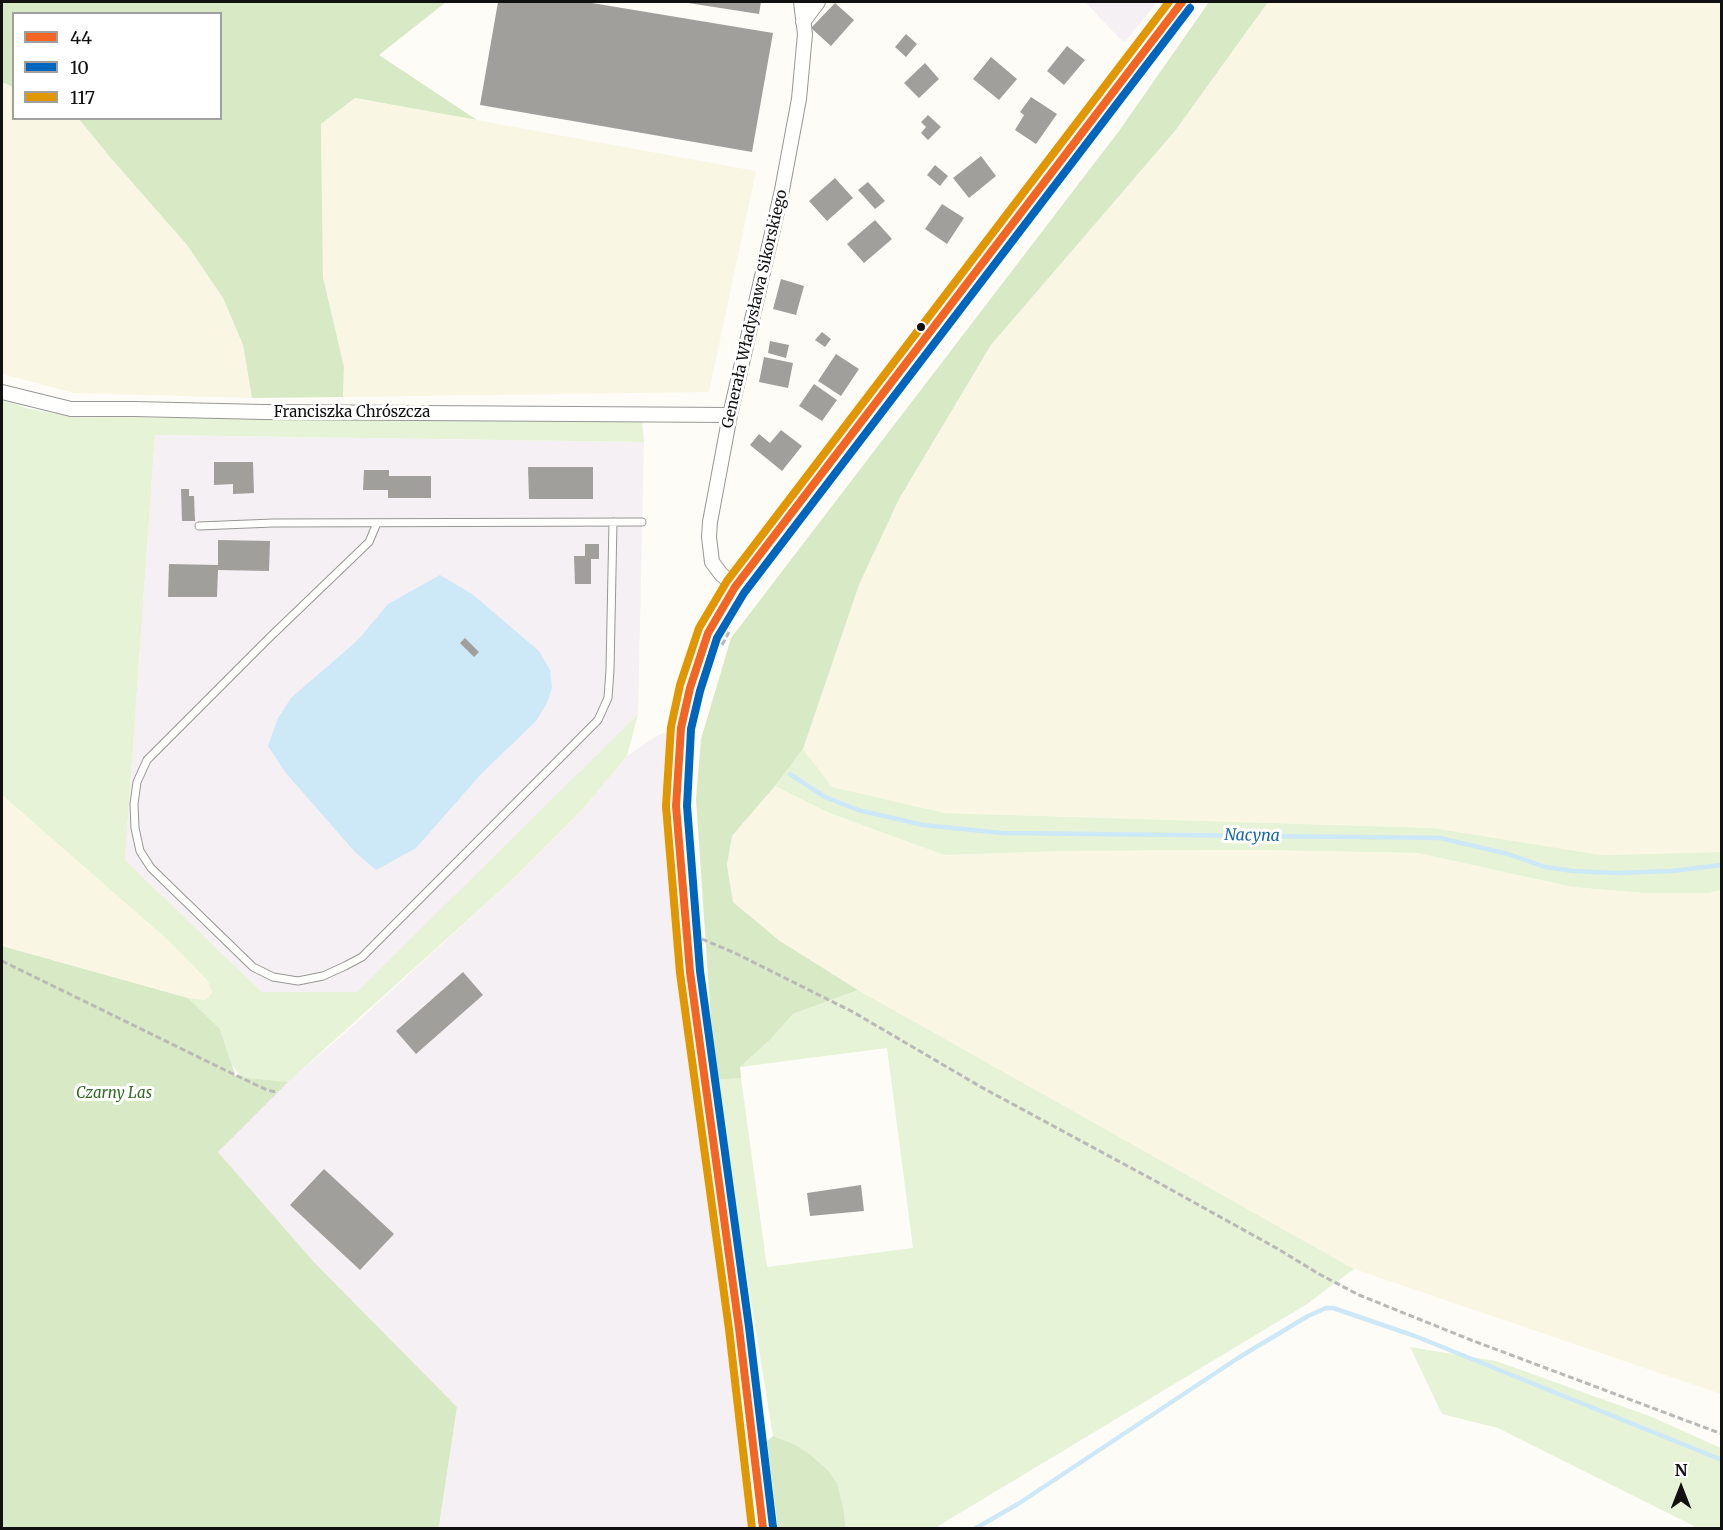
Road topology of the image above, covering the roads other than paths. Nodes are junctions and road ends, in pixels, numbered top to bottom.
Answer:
1 (801, 2) edge
2 (818, 2) edge
3 (1182, 2) edge
4 (804, 22) junction
5 (2, 392) edge
6 (730, 415) junction
7 (613, 522) junction
8 (642, 522) dead end
9 (377, 523) junction
10 (199, 526) dead end
11 (735, 587) junction
12 (763, 1528) edge

1 - 4 street, Generała Władysława Sikorskiego
2 - 4 street
3 - 11 street
4 - 6 street, Generała Władysława Sikorskiego
5 - 6 street, Franciszka Chrószcza
6 - 11 street, Generała Władysława Sikorskiego
7 - 8 lane
7 - 9 lane
7 - 9 lane
9 - 10 lane
11 - 12 street

